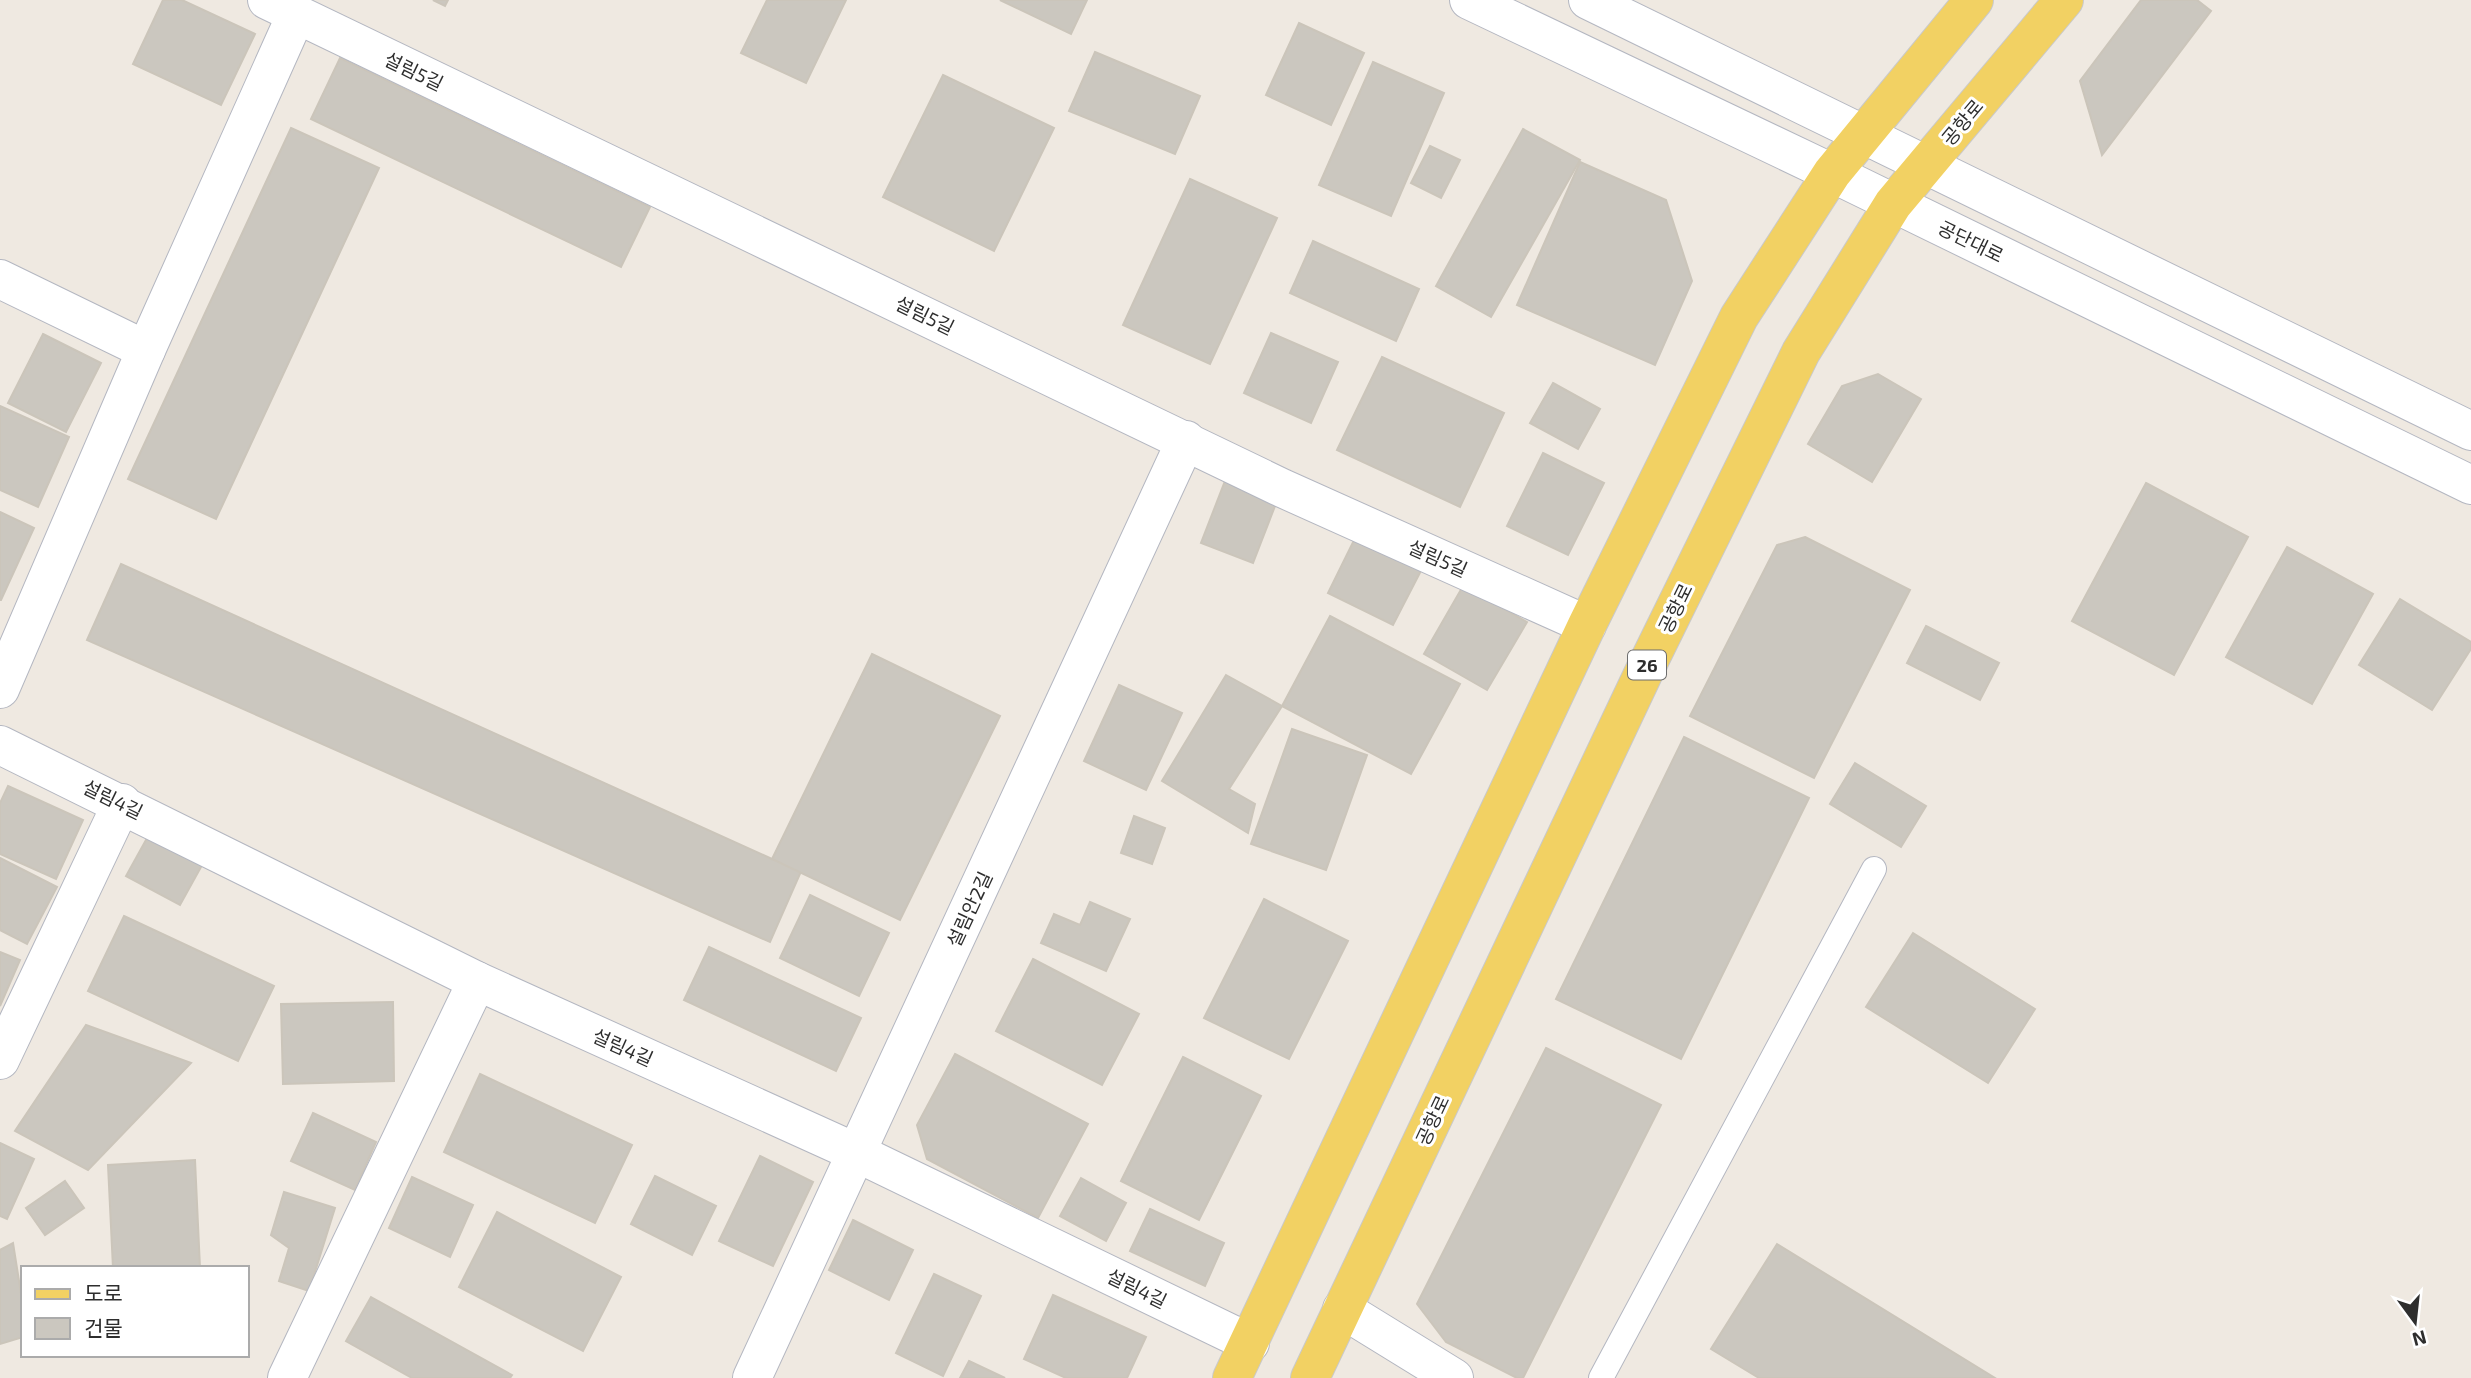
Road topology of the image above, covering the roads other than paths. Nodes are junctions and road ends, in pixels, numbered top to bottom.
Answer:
1 (1469, 0) edge
2 (1588, 0) edge
3 (1974, 0) edge
4 (2064, 0) edge
5 (281, 7) edge
6 (1864, 134) junction
7 (1927, 164) junction
8 (1832, 173) junction
9 (1893, 204) junction
10 (0, 279) edge
11 (146, 350) junction
12 (2471, 431) edge
13 (1186, 440) junction
14 (2471, 485) edge
15 (1587, 625) junction
16 (0, 689) edge
17 (0, 745) edge
18 (121, 803) junction
19 (1874, 869) dead end
20 (477, 981) junction
21 (0, 1060) edge
22 (857, 1153) junction
23 (1342, 1310) junction
24 (1250, 1343) junction
25 (287, 1378) edge
26 (752, 1378) edge
27 (1232, 1378) edge
28 (1310, 1378) edge
29 (1454, 1378) edge
30 (1601, 1378) edge

1 - 8 street, 공단대로
2 - 6 street
3 - 6 main road
4 - 7 main road, 공항로 / 26
5 - 11 street
5 - 13 street, 설림5길
6 - 7 street
6 - 8 main road
7 - 9 main road, 공항로 / 26
7 - 12 street
8 - 9 street, 공단대로
8 - 15 main road
9 - 14 street, 공단대로
9 - 23 main road, 공항로 / 26
10 - 11 street
11 - 16 street
13 - 15 street, 설림5길
13 - 22 street, 설림안2길
15 - 24 main road
17 - 18 street, 설림4길
18 - 20 street, 설림4길
18 - 21 street
19 - 30 lane
20 - 22 street, 설림4길
20 - 25 street
22 - 24 street, 설림4길
22 - 26 street, 설림안2길
23 - 28 main road, 공항로 / 26
23 - 29 street
24 - 27 main road

